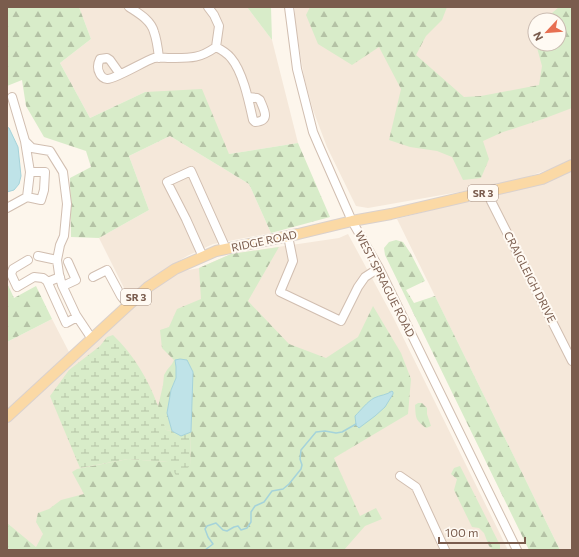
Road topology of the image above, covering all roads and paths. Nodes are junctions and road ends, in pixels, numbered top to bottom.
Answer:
1 (129, 7) edge
2 (208, 7) edge
3 (289, 7) edge
4 (216, 47) junction
5 (159, 58) junction
6 (120, 74) dead end
7 (12, 97) dead end
8 (248, 97) dead end
9 (25, 142) junction
10 (572, 165) edge
11 (30, 172) junction
12 (488, 192) junction
13 (27, 197) junction
14 (7, 208) edge
15 (352, 221) junction
16 (288, 236) junction
17 (226, 249) junction
18 (38, 256) dead end
19 (203, 256) junction
20 (28, 260) dead end
21 (57, 260) junction
22 (68, 262) dead end
23 (379, 268) junction
24 (60, 277) junction
25 (93, 277) dead end
26 (47, 281) junction
27 (63, 286) junction
28 (128, 305) junction
29 (77, 317) junction
30 (92, 339) junction
31 (572, 361) edge
32 (7, 417) edge
33 (400, 476) dead end
34 (445, 550) edge
35 (517, 550) edge

1 - 5 street
2 - 4 street
3 - 15 street, WEST SPRAGUE ROAD
4 - 5 street
4 - 8 street
5 - 6 street
7 - 9 street
9 - 11 street
9 - 21 street
10 - 12 main road, RIDGE ROAD / SR 3
11 - 13 street
11 - 13 street
12 - 15 main road, RIDGE ROAD / SR 3
12 - 31 street, CRAIGLEIGH DRIVE
13 - 14 street
15 - 16 main road, RIDGE ROAD / SR 3
15 - 23 street, WEST SPRAGUE ROAD
16 - 17 main road, RIDGE ROAD / SR 3
16 - 23 street
17 - 19 main road, RIDGE ROAD / SR 3
17 - 19 street
18 - 21 street
19 - 28 main road, RIDGE ROAD / SR 3
20 - 26 street
21 - 24 street
22 - 27 street
23 - 35 street, WEST SPRAGUE ROAD
24 - 26 street
24 - 27 street
25 - 28 street
26 - 29 street
27 - 29 street
28 - 30 main road, RIDGE ROAD / SR 3
29 - 30 street
30 - 32 main road, RIDGE ROAD / SR 3
33 - 34 street

